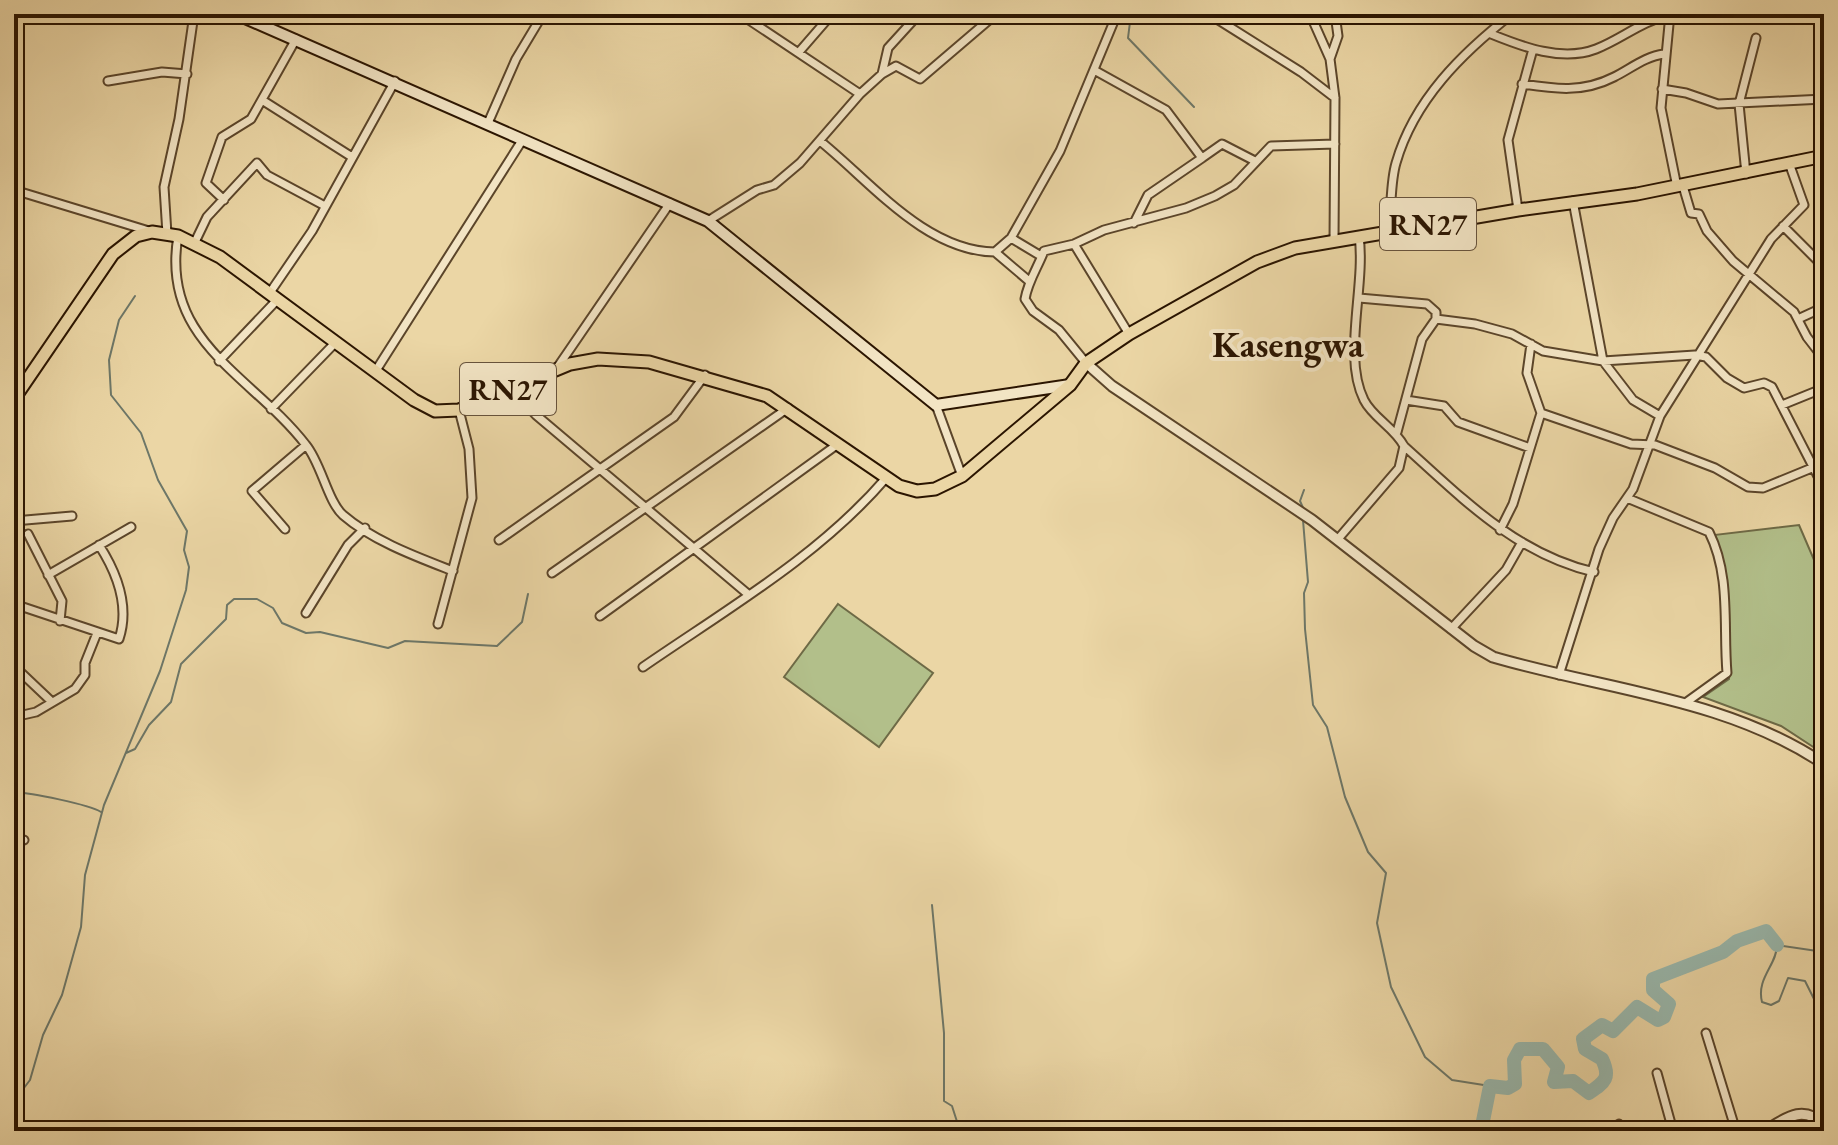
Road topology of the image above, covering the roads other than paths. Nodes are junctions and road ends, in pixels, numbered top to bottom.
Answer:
1 (194, 14) edge
2 (236, 14) edge
3 (543, 14) edge
4 (740, 14) edge
5 (832, 14) edge
6 (919, 14) edge
7 (996, 14) edge
8 (1117, 14) edge
9 (1209, 14) edge
10 (1310, 14) edge
11 (1335, 14) edge
12 (1512, 14) edge
13 (1670, 14) edge
14 (1219, 17) edge
15 (1491, 34) junction
16 (1756, 38) dead end
17 (296, 39) junction
18 (1533, 49) junction
19 (799, 52) junction
20 (1664, 54) junction
21 (1330, 59) junction
22 (1094, 70) junction
23 (187, 74) junction
24 (882, 74) junction
25 (108, 81) dead end
26 (395, 81) junction
27 (1522, 84) junction
28 (1662, 89) junction
29 (860, 94) junction
30 (1335, 98) junction
31 (1824, 99) edge
32 (262, 100) junction
33 (1739, 104) junction
34 (488, 123) junction
35 (523, 139) junction
36 (820, 141) junction
37 (1335, 144) junction
38 (1824, 156) edge
39 (352, 157) junction
40 (1202, 158) junction
41 (1255, 161) junction
42 (1789, 163) junction
43 (1746, 174) junction
44 (1680, 187) junction
45 (14, 190) edge
46 (224, 200) junction
47 (1573, 201) junction
48 (670, 203) junction
49 (325, 206) junction
50 (1518, 210) junction
51 (708, 221) junction
52 (1134, 223) junction
53 (1783, 226) junction
54 (1388, 231) junction
55 (152, 232) junction
56 (173, 235) junction
57 (1359, 236) junction
58 (1011, 238) junction
59 (1334, 240) junction
60 (195, 242) junction
61 (1074, 244) junction
62 (995, 252) junction
63 (1041, 256) junction
64 (1824, 267) edge
65 (1748, 274) junction
66 (1029, 281) junction
67 (273, 297) junction
68 (1359, 298) junction
69 (1824, 307) edge
70 (1436, 319) junction
71 (1798, 319) junction
72 (1129, 334) junction
73 (335, 343) junction
74 (1531, 344) junction
75 (1695, 355) junction
76 (1824, 359) edge
77 (219, 361) junction
78 (1603, 361) junction
79 (1086, 363) junction
80 (557, 368) junction
81 (375, 372) junction
82 (705, 375) junction
83 (1070, 385) junction
84 (510, 388) junction
85 (1824, 388) edge
86 (14, 399) edge
87 (1406, 400) junction
88 (936, 405) junction
89 (1782, 405) junction
90 (788, 408) junction
91 (271, 409) junction
92 (459, 410) junction
93 (1541, 413) junction
94 (1660, 416) junction
95 (1397, 432) junction
96 (838, 444) junction
97 (306, 445) junction
98 (1404, 446) junction
99 (1647, 447) junction
100 (1530, 448) junction
101 (1824, 463) edge
102 (1813, 468) junction
103 (601, 469) junction
104 (962, 476) junction
105 (886, 478) junction
106 (1824, 488) edge
107 (1627, 498) junction
108 (646, 508) junction
109 (72, 516) dead end
110 (14, 521) edge
111 (131, 527) dead end
112 (365, 528) junction
113 (285, 529) dead end
114 (1500, 530) junction
115 (28, 534) dead end
116 (1338, 539) junction
117 (499, 540) dead end
118 (1522, 542) junction
119 (99, 545) junction
120 (694, 550) junction
121 (453, 571) junction
122 (1594, 572) junction
123 (552, 573) dead end
124 (48, 575) junction
125 (749, 595) junction
126 (14, 604) edge
127 (306, 613) dead end
128 (600, 616) dead end
129 (60, 621) junction
130 (438, 624) dead end
131 (1451, 629) junction
132 (97, 633) junction
133 (14, 666) edge
134 (643, 667) dead end
135 (1559, 675) junction
136 (52, 702) junction
137 (1683, 704) junction
138 (14, 717) edge
139 (1824, 764) edge
140 (24, 840) dead end
141 (14, 843) edge
142 (1706, 1033) dead end
143 (1657, 1073) dead end
144 (1824, 1125) edge
145 (1673, 1131) edge
146 (1736, 1131) edge
147 (1765, 1131) edge

1 - 23 street
2 - 17 main road
3 - 34 street
4 - 19 street
5 - 19 street
6 - 24 street
7 - 24 street
8 - 22 street
9 - 14 street
10 - 21 street
11 - 21 street
12 - 15 street
13 - 18 street
13 - 20 street
14 - 30 street
15 - 18 street
15 - 54 street
16 - 33 street
17 - 26 main road
17 - 32 street
18 - 27 street
19 - 29 street
20 - 27 street
20 - 28 street
21 - 30 street
22 - 40 street
22 - 58 street
23 - 25 street
23 - 56 street
24 - 29 street
26 - 34 main road
26 - 39 street
27 - 50 street
28 - 33 street
28 - 44 street
29 - 36 street
30 - 37 street
31 - 33 street
32 - 39 street
32 - 46 street
33 - 43 street
34 - 35 main road
35 - 48 main road
35 - 81 street
36 - 51 street
36 - 62 street
37 - 41 street
37 - 59 street
38 - 42 main road, RN27
39 - 49 street
40 - 41 street
40 - 52 street
41 - 52 street
42 - 43 main road, RN27
42 - 53 street
43 - 44 main road, RN27
44 - 47 main road, RN27
44 - 65 street
45 - 55 street
46 - 49 street
46 - 60 street
47 - 50 main road, RN27
47 - 78 street
48 - 51 main road
48 - 80 street
49 - 67 street
50 - 54 main road, RN27
51 - 88 main road
52 - 61 street
53 - 64 street
53 - 65 street
54 - 57 main road, RN27
55 - 56 main road, RN27
55 - 86 main road
56 - 60 main road, RN27
56 - 77 street
57 - 59 main road, RN27
57 - 68 street
58 - 62 street
58 - 63 street
59 - 72 main road, RN27
60 - 67 main road, RN27
61 - 63 street
61 - 72 street
62 - 66 street
63 - 66 street
65 - 71 street
65 - 75 street
66 - 79 street
67 - 73 main road, RN27
67 - 77 street
68 - 70 street
68 - 95 street
69 - 71 street
70 - 74 street
70 - 87 street
71 - 76 street
72 - 79 main road, RN27
73 - 81 main road, RN27
73 - 91 street
74 - 78 street
74 - 93 street
75 - 78 street
75 - 89 street
75 - 94 street
77 - 91 street
78 - 94 street
79 - 83 main road, RN27
79 - 116 street
80 - 82 main road, RN27
80 - 84 main road, RN27
81 - 92 main road, RN27
82 - 90 main road, RN27
82 - 103 street
83 - 88 main road
83 - 104 main road, RN27
84 - 92 main road, RN27
84 - 103 street
85 - 89 street
87 - 95 street
87 - 100 street
88 - 104 street
89 - 102 street
90 - 96 main road, RN27
90 - 108 street
91 - 97 street
92 - 121 street
93 - 99 street
93 - 100 street
94 - 99 street
95 - 98 street
96 - 105 main road, RN27
96 - 120 street
97 - 112 street
97 - 113 street
98 - 114 street
98 - 116 street
99 - 102 street
99 - 107 street
100 - 114 street
101 - 102 street
102 - 106 street
103 - 108 street
103 - 117 street
104 - 105 main road, RN27
105 - 125 street
107 - 122 street
107 - 137 street
108 - 120 street
108 - 123 street
109 - 110 street
111 - 119 street
112 - 121 street
112 - 127 street
114 - 118 street
115 - 124 street
116 - 131 street
118 - 122 street
118 - 131 street
119 - 124 street
119 - 132 street
120 - 125 street
120 - 128 street
121 - 130 street
122 - 135 street
124 - 129 street
125 - 134 street
126 - 129 street
129 - 132 street
131 - 135 street
132 - 136 street
133 - 136 street
135 - 137 street
136 - 138 street
137 - 139 street
140 - 141 street
142 - 146 street
143 - 145 street
144 - 147 street

